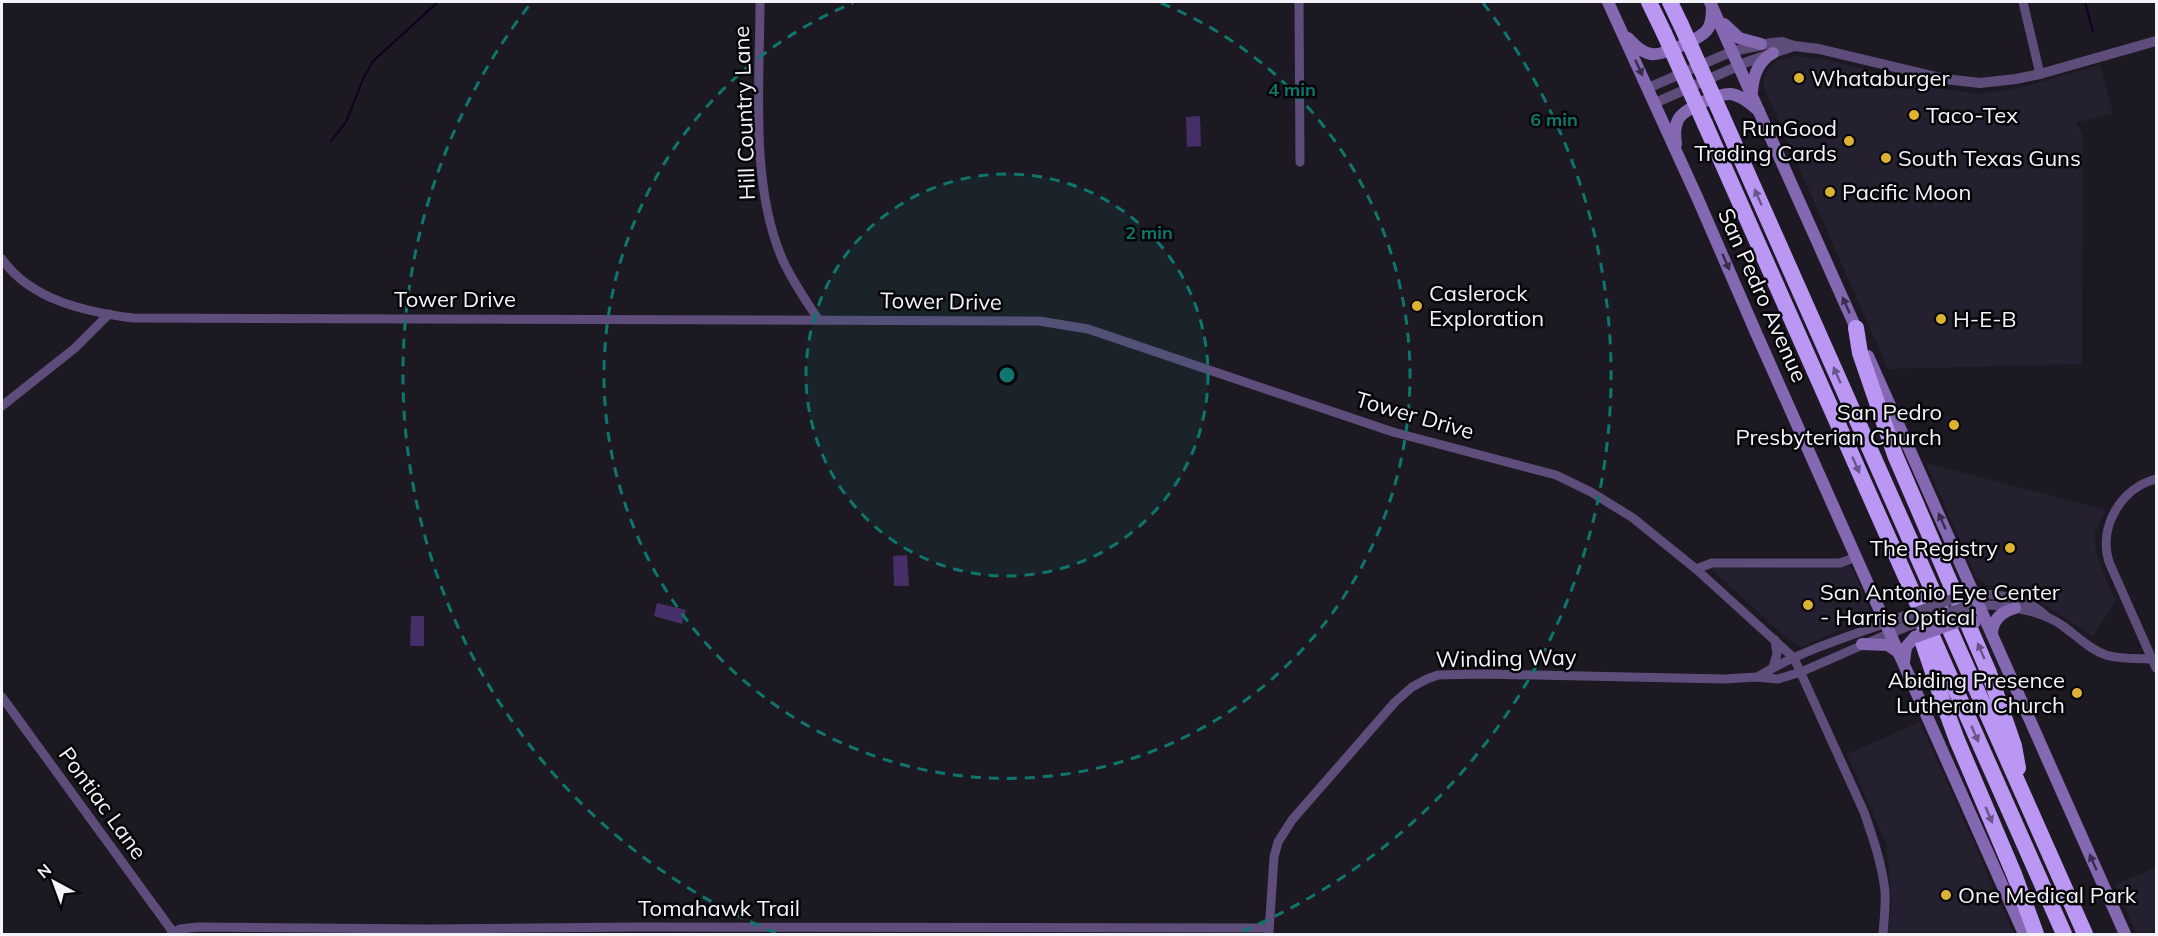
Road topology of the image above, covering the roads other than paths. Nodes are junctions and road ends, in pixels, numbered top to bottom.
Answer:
1 (760, 2) edge
2 (1299, 2) edge
3 (1608, 2) edge
4 (1649, 2) edge
5 (2024, 2) edge
6 (1713, 8) edge
7 (1675, 10) edge
8 (1623, 33) junction
9 (2157, 41) edge
10 (1761, 44) junction
11 (1794, 46) junction
12 (1733, 51) junction
13 (1773, 53) junction
14 (1739, 65) junction
15 (2040, 74) junction
16 (1648, 88) junction
17 (1752, 93) junction
18 (1655, 103) junction
19 (1760, 111) junction
20 (1676, 151) junction
21 (1300, 162) dead end
22 (2, 259) edge
23 (109, 314) junction
24 (818, 319) junction
25 (1856, 328) junction
26 (2, 406) edge
27 (2157, 479) edge
28 (1857, 557) junction
29 (1696, 569) junction
30 (1973, 602) junction
31 (2015, 608) junction
32 (2046, 616) junction
33 (1914, 621) junction
34 (1888, 628) junction
35 (1991, 633) junction
36 (1844, 638) junction
37 (1774, 640) junction
38 (1862, 644) junction
39 (1850, 650) junction
40 (1899, 653) junction
41 (1794, 658) junction
42 (2155, 662) edge
43 (1904, 665) junction
44 (1773, 668) junction
45 (1801, 672) junction
46 (1757, 676) junction
47 (2, 697) edge
48 (2021, 790) junction
49 (637, 931) edge
50 (1269, 931) edge
51 (172, 933) edge
52 (1883, 934) edge
53 (2024, 934) edge
54 (2036, 934) edge
55 (2064, 934) edge
56 (2085, 934) edge
57 (2125, 934) edge

1 - 24 street, Hill Country Lane
2 - 21 street
3 - 8 main road, San Pedro Avenue
4 -> 33 highway, bridge
5 - 15 street
6 - 8 main road
6 - 10 main road
6 - 12 main road
48 -> 7 highway, bridge
8 -> 16 main road, San Pedro Avenue
9 - 15 street
10 - 11 street
10 - 12 street
11 - 13 street
11 - 15 street
12 - 14 main road
12 - 16 street
13 - 14 street
13 - 17 main road
14 - 17 main road
14 - 18 street
16 - 18 main road, San Pedro Avenue
17 - 19 main road
18 - 20 main road, San Pedro Avenue
19 - 20 main road
25 -> 19 main road
20 -> 28 main road, San Pedro Avenue
22 - 23 street, Tower Drive
23 - 24 street, Tower Drive
23 - 26 street
24 - 29 street, Tower Drive
30 -> 25 main road
48 -> 25 highway
27 - 42 street
28 - 29 street
28 - 34 main road, San Pedro Avenue
29 - 37 street, Tower Drive
30 - 31 street
30 - 32 street
30 - 33 street, bridge
30 - 33 street, bridge
30 - 35 main road
31 - 32 street
31 - 35 main road
32 - 42 street
33 - 34 street
33 -> 54 highway
33 -> 55 highway
34 - 36 street, Winding Way
34 - 38 street, Winding Way
34 - 40 main road, San Pedro Avenue
35 - 43 main road, bridge
57 -> 35 main road
36 - 39 street
36 - 41 street, Winding Way
37 - 41 street, Tower Drive
37 - 44 street
38 - 39 street, Winding Way
38 - 40 main road
39 - 45 street, Winding Way
40 - 43 main road, San Pedro Avenue
41 - 44 street, Winding Way
41 - 45 street, Tower Drive
43 - 53 main road, San Pedro Avenue
44 - 46 street, Winding Way
45 - 46 street, Winding Way
45 - 52 street, Tower Drive
46 - 50 street, Winding Way
47 - 51 street, Pontiac Lane
48 - 56 highway
49 - 50 street, Tomahawk Trail
49 - 51 street, Tomahawk Trail

